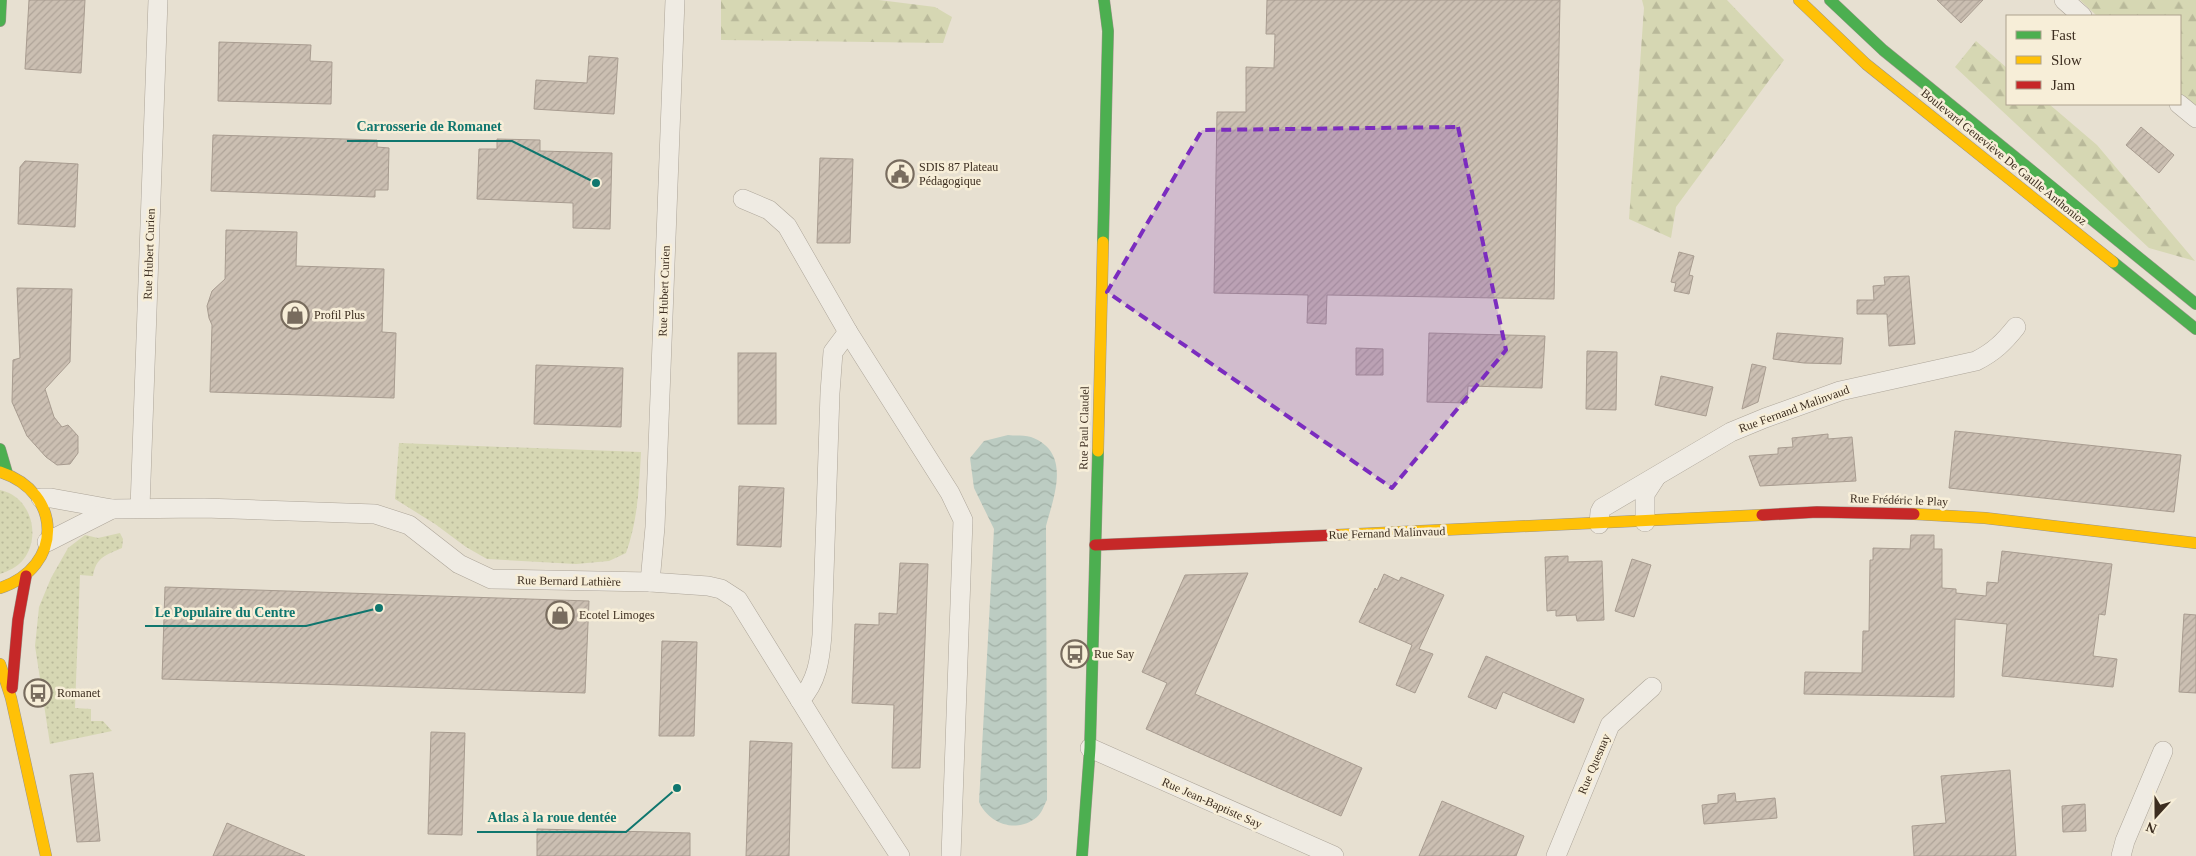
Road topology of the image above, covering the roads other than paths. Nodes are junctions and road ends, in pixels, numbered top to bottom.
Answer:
1 (1, 0) edge
2 (158, 0) edge
3 (675, 0) edge
4 (1104, 0) edge
5 (1800, 0) edge
6 (1830, 0) edge
7 (2064, 0) edge
8 (2081, 15) edge
9 (0, 21) edge
10 (2180, 105) edge
11 (2196, 118) edge
12 (743, 199) dead end
13 (2196, 304) edge
14 (2016, 327) dead end
15 (2196, 329) edge
16 (848, 332) junction
17 (0, 449) edge
18 (3, 473) edge
19 (1657, 476) junction
20 (40, 498) junction
21 (140, 508) junction
22 (112, 509) junction
23 (1645, 522) junction
24 (1599, 524) junction
25 (47, 542) junction
26 (2196, 543) edge
27 (1095, 545) junction
28 (26, 576) junction
29 (650, 582) junction
30 (0, 588) edge
31 (0, 664) edge
32 (1652, 686) dead end
33 (11, 698) junction
34 (800, 700) junction
35 (1090, 748) junction
36 (2163, 751) dead end
37 (46, 856) edge
38 (900, 856) edge
39 (950, 856) edge
40 (1082, 856) edge
41 (1334, 856) edge
42 (1556, 856) edge
43 (2121, 856) edge

1 - 9 street
2 - 21 street, Rue Hubert Curien
3 - 29 street, Rue Hubert Curien
4 - 27 street, Rue Paul Claudel
5 - 15 street, Boulevard Geneviève De Gaulle Anthonioz
6 - 13 street, Boulevard Geneviève De Gaulle Anthonioz
7 - 8 street
10 - 11 street
12 - 16 street
14 - 19 street, Rue Fernand Malinvaud
16 - 34 street
16 - 39 street
17 - 18 street
18 - 20 street
19 - 23 street
19 - 24 street, Rue Fernand Malinvaud
20 - 22 street, Rue Bernard Lathière
20 - 25 street
21 - 22 street, Rue Bernard Lathière
21 - 29 street, Rue Bernard Lathière
22 - 25 street, Rue Bernard Lathière
23 - 24 street, Rue Frédéric le Play
23 - 26 street, Rue Frédéric le Play
24 - 27 street, Rue Fernand Malinvaud
25 - 28 street
27 - 35 street, Rue Paul Claudel
28 - 30 street
28 - 33 street
29 - 34 street, Rue Bernard Lathière
31 - 33 street
32 - 42 street, Rue Quesnay
33 - 37 street
34 - 38 street, Rue Bernard Lathière
35 - 40 street, Rue Paul Claudel
35 - 41 street, Rue Jean-Baptiste Say
36 - 43 street

